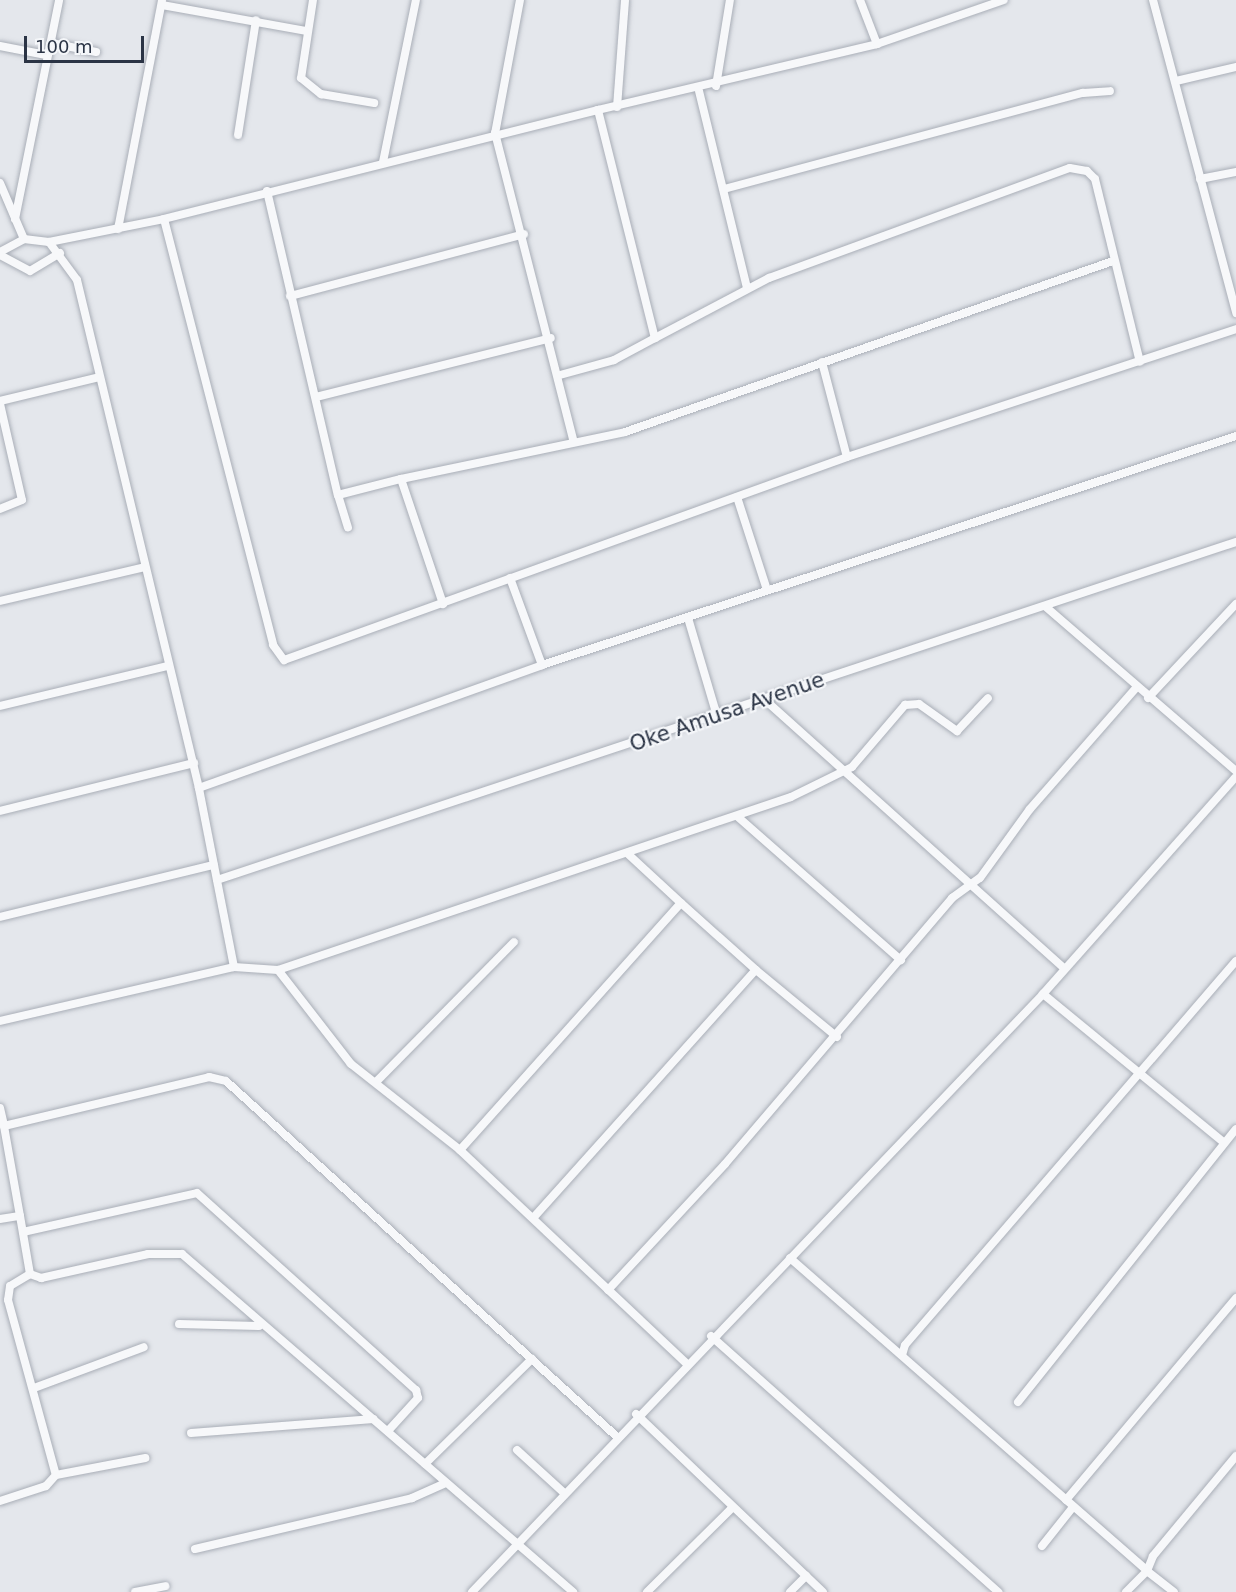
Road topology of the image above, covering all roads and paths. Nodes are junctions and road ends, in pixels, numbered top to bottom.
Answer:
1 (59, 0) edge
2 (313, 0) edge
3 (416, 0) edge
4 (520, 0) edge
5 (626, 0) edge
6 (730, 0) edge
7 (860, 0) edge
8 (1004, 0) edge
9 (1153, 0) edge
10 (162, 2) edge
11 (256, 20) junction
12 (306, 31) junction
13 (51, 43) junction
14 (877, 45) junction
15 (0, 46) edge
16 (96, 52) dead end
17 (46, 56) junction
18 (1236, 66) edge
19 (1176, 81) junction
20 (716, 86) junction
21 (699, 91) junction
22 (1110, 91) dead end
23 (374, 103) dead end
24 (617, 107) junction
25 (598, 110) junction
26 (495, 133) junction
27 (238, 135) dead end
28 (383, 162) junction
29 (1236, 172) edge
30 (1200, 179) junction
31 (0, 183) edge
32 (724, 189) junction
33 (267, 191) junction
34 (15, 219) junction
35 (164, 219) junction
36 (118, 229) junction
37 (524, 234) junction
38 (24, 239) junction
39 (49, 242) junction
40 (0, 253) edge
41 (60, 254) junction
42 (1113, 261) junction
43 (747, 288) junction
44 (290, 296) junction
45 (1236, 313) edge
46 (1236, 329) edge
47 (551, 338) junction
48 (655, 338) junction
49 (822, 362) junction
50 (1140, 362) junction
51 (560, 375) junction
52 (99, 377) junction
53 (316, 397) junction
54 (0, 403) edge
55 (1236, 436) edge
56 (573, 440) junction
57 (847, 457) junction
58 (401, 478) junction
59 (338, 495) junction
60 (737, 496) junction
61 (0, 509) edge
62 (348, 528) dead end
63 (1236, 542) edge
64 (145, 567) junction
65 (510, 578) junction
66 (767, 590) junction
67 (0, 602) edge
68 (443, 604) junction
69 (1236, 604) edge
70 (1046, 608) junction
71 (688, 618) junction
72 (542, 665) junction
73 (168, 666) junction
74 (1136, 688) junction
75 (988, 698) dead end
76 (1148, 698) junction
77 (764, 699) junction
78 (0, 706) edge
79 (717, 716) junction
80 (194, 764) junction
81 (1236, 771) edge
82 (842, 773) junction
83 (1236, 777) edge
84 (199, 788) junction
85 (0, 811) edge
86 (738, 817) junction
87 (628, 854) junction
88 (214, 865) junction
89 (218, 880) junction
90 (969, 887) junction
91 (681, 903) junction
92 (0, 917) edge
93 (514, 942) dead end
94 (901, 960) junction
95 (1236, 961) edge
96 (234, 968) junction
97 (1064, 968) junction
98 (278, 970) junction
99 (756, 970) junction
100 (1043, 994) junction
101 (0, 1021) edge
102 (837, 1037) junction
103 (1138, 1076) junction
104 (377, 1081) junction
105 (0, 1108) edge
106 (4, 1126) junction
107 (1236, 1129) edge
108 (1223, 1142) junction
109 (460, 1150) junction
110 (20, 1216) junction
111 (534, 1217) junction
112 (0, 1219) edge
113 (23, 1232) junction
114 (790, 1258) junction
115 (30, 1274) junction
116 (608, 1290) junction
117 (1236, 1298) edge
118 (179, 1324) dead end
119 (259, 1326) junction
120 (711, 1336) junction
121 (144, 1347) dead end
122 (902, 1355) junction
123 (532, 1359) junction
124 (686, 1363) junction
125 (34, 1388) junction
126 (1018, 1402) dead end
127 (636, 1414) junction
128 (373, 1419) junction
129 (388, 1431) junction
130 (191, 1433) dead end
131 (616, 1436) junction
132 (517, 1450) dead end
133 (1236, 1456) edge
134 (145, 1458) dead end
135 (425, 1464) junction
136 (56, 1476) junction
137 (444, 1484) junction
138 (563, 1492) junction
139 (1066, 1500) junction
140 (0, 1501) edge
141 (1073, 1507) junction
142 (732, 1508) junction
143 (516, 1544) junction
144 (1042, 1546) dead end
145 (195, 1549) dead end
146 (1148, 1571) junction
147 (806, 1576) junction
148 (165, 1586) dead end
149 (135, 1592) edge
150 (472, 1592) edge
151 (573, 1592) edge
152 (647, 1592) edge
153 (790, 1592) edge
154 (823, 1592) edge
155 (998, 1592) edge
156 (1126, 1592) edge
157 (1174, 1592) edge

1 - 13 street
2 - 12 street
3 - 28 street
4 - 26 street
5 - 24 street
6 - 20 street
7 - 14 street
8 - 14 street
9 - 19 street
10 - 11 street
10 - 36 street
11 - 12 street
11 - 27 street
12 - 23 street
13 - 16 street
13 - 17 street
14 - 20 street
15 - 17 street
17 - 34 street
18 - 19 street
19 - 30 street
20 - 21 street
21 - 24 street
21 - 32 street
22 - 32 street
24 - 25 street
25 - 26 street
25 - 48 street
26 - 28 street
26 - 37 street
28 - 33 street
29 - 30 street
30 - 45 street
31 - 34 street
32 - 43 street
33 - 35 street
33 - 44 street
34 - 38 street
35 - 36 street
35 - 68 street
36 - 39 street
37 - 44 street
37 - 47 street
38 - 39 street
38 - 40 street
39 - 41 street
40 - 41 street
41 - 52 street
42 - 43 street
42 - 49 street
42 - 50 street
43 - 48 street
44 - 53 street
46 - 50 street
47 - 51 street
47 - 53 street
48 - 51 street
49 - 56 street
49 - 57 street
50 - 57 street
51 - 56 street
52 - 54 street
52 - 64 street
53 - 59 street
54 - 61 street
55 - 66 street
56 - 58 street
57 - 60 street
58 - 59 street
58 - 68 street
59 - 62 street
60 - 65 street
60 - 66 street
63 - 70 street, Oke Amusa Avenue
64 - 67 street
64 - 73 street
65 - 68 street
65 - 72 street
66 - 71 street
69 - 76 street
70 - 74 street
70 - 77 street, Oke Amusa Avenue
71 - 72 street
71 - 79 street
72 - 84 street
73 - 78 street
73 - 80 street
74 - 76 street
74 - 90 street
75 - 82 street
76 - 81 street
77 - 79 street, Oke Amusa Avenue
77 - 82 street
79 - 89 street, Oke Amusa Avenue
80 - 84 street
80 - 85 street
82 - 86 street
82 - 90 street
83 - 97 street
84 - 88 street
86 - 87 street
86 - 94 street
87 - 91 street
87 - 98 street
88 - 89 street
88 - 92 street
89 - 96 street
90 - 94 street
90 - 97 street
91 - 99 street
91 - 109 street
93 - 104 street
94 - 102 street
95 - 103 street
96 - 98 street
96 - 101 street
97 - 100 street
98 - 104 street
99 - 102 street
99 - 111 street
100 - 103 street
100 - 114 street
102 - 116 street
103 - 108 street
103 - 122 street
104 - 109 street
105 - 106 street
106 - 110 street
106 - 123 street
107 - 108 street
108 - 126 street
109 - 111 street
110 - 112 street
110 - 113 street
111 - 116 street
113 - 115 street
113 - 129 street
114 - 120 street
114 - 122 street
115 - 119 street
115 - 125 street
116 - 124 street
117 - 139 street
118 - 119 street
119 - 128 street
120 - 124 street
120 - 155 street
121 - 125 street
122 - 139 street
123 - 131 street
123 - 135 street
124 - 127 street
125 - 136 street
127 - 131 street
127 - 142 street
128 - 129 street
128 - 130 street
129 - 135 street
131 - 138 street
132 - 138 street
133 - 146 street
134 - 136 street
135 - 137 street
136 - 140 street
137 - 143 street
137 - 145 street
138 - 143 street
139 - 141 street
141 - 144 street
141 - 146 street
142 - 147 street
142 - 152 street
143 - 150 street
143 - 151 street
146 - 156 street
146 - 157 street
147 - 153 street
147 - 154 street
148 - 149 street

